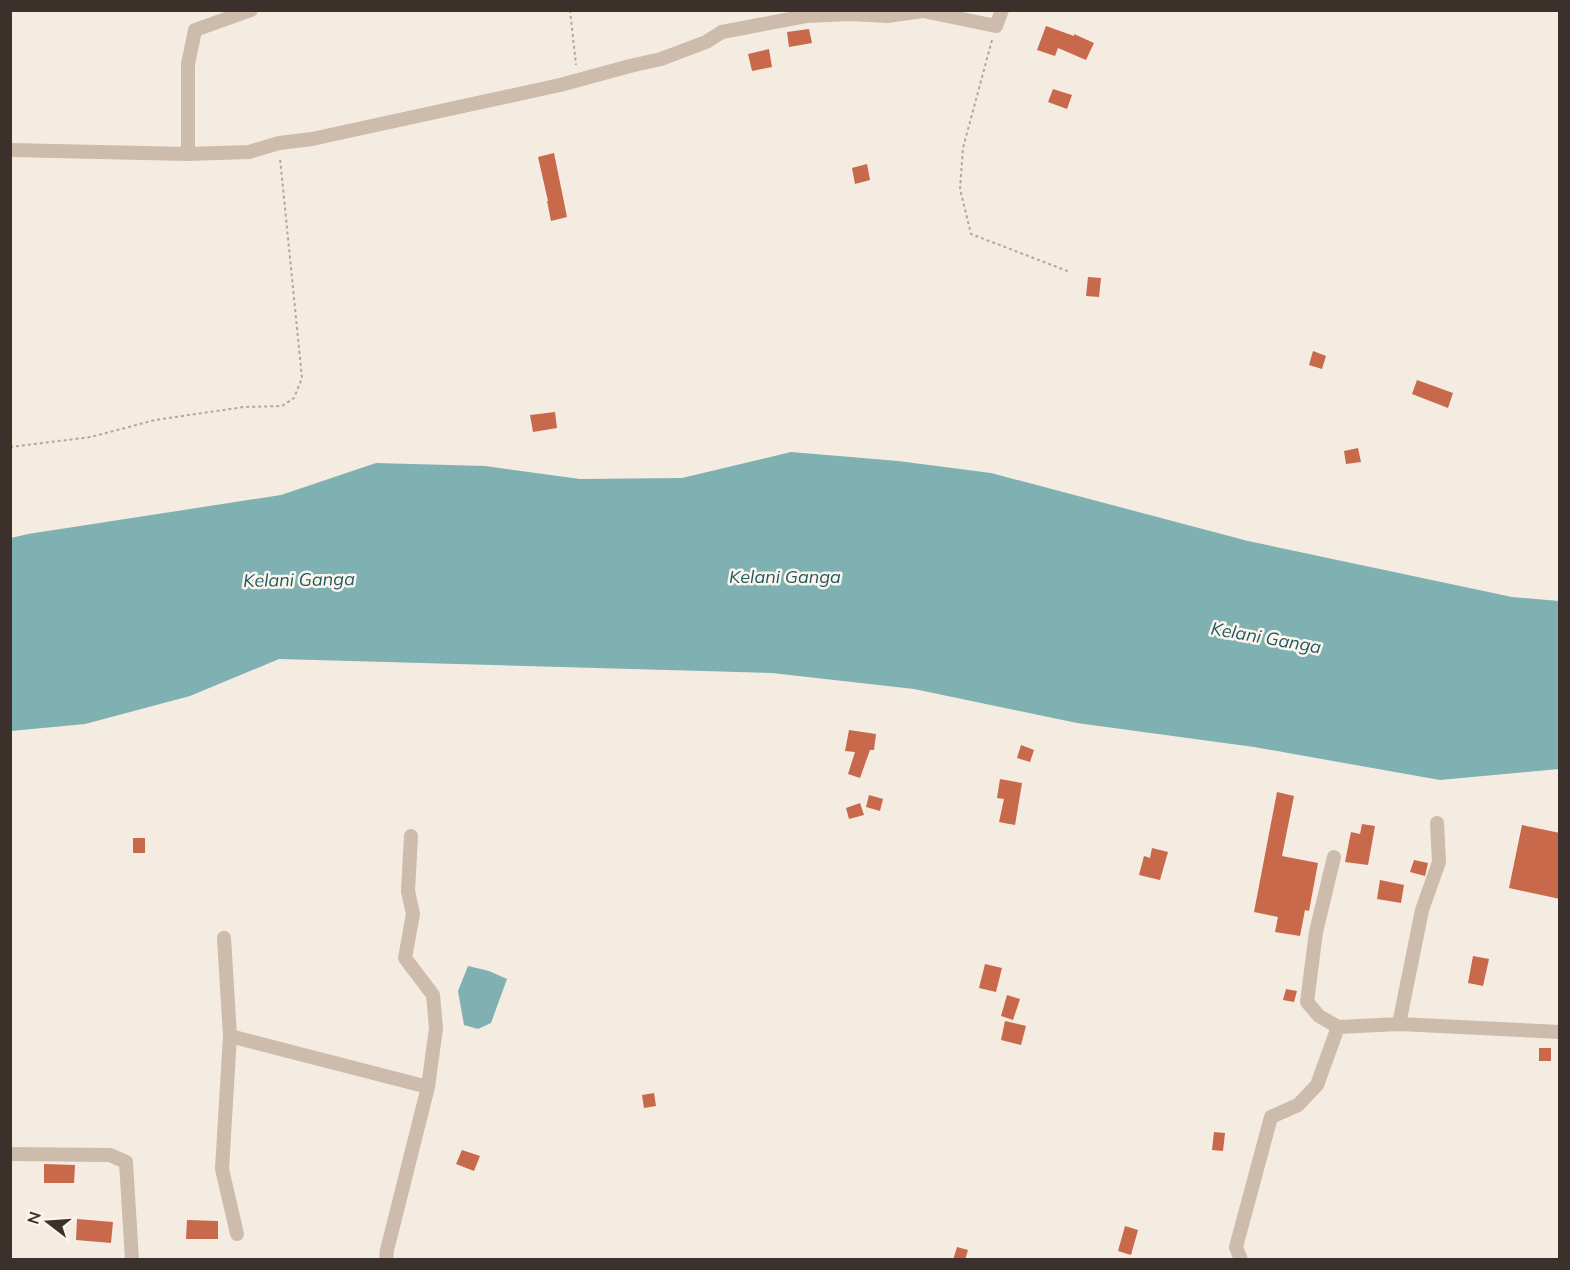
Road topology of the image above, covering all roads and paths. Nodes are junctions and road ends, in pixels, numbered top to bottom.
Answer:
1 (251, 10) edge
2 (570, 10) edge
3 (1002, 10) edge
4 (996, 26) junction
5 (577, 66) dead end
6 (279, 143) junction
7 (10, 150) edge
8 (188, 154) junction
9 (1070, 272) dead end
10 (10, 447) edge
11 (1437, 824) dead end
12 (411, 836) dead end
13 (1334, 857) dead end
14 (224, 938) dead end
15 (1400, 1024) junction
16 (1338, 1028) junction
17 (1560, 1032) edge
18 (230, 1036) junction
19 (428, 1087) junction
20 (10, 1154) edge
21 (237, 1234) dead end
22 (132, 1260) edge
23 (386, 1260) edge
24 (1241, 1260) edge

1 - 8 street
2 - 5 path
3 - 4 street
4 - 6 street
4 - 9 path
6 - 8 street
6 - 10 path
7 - 8 street
11 - 15 street
12 - 19 street
13 - 16 street
14 - 18 street
15 - 16 street
15 - 17 street
16 - 24 street
18 - 19 street
18 - 21 street
19 - 23 street
20 - 22 street

